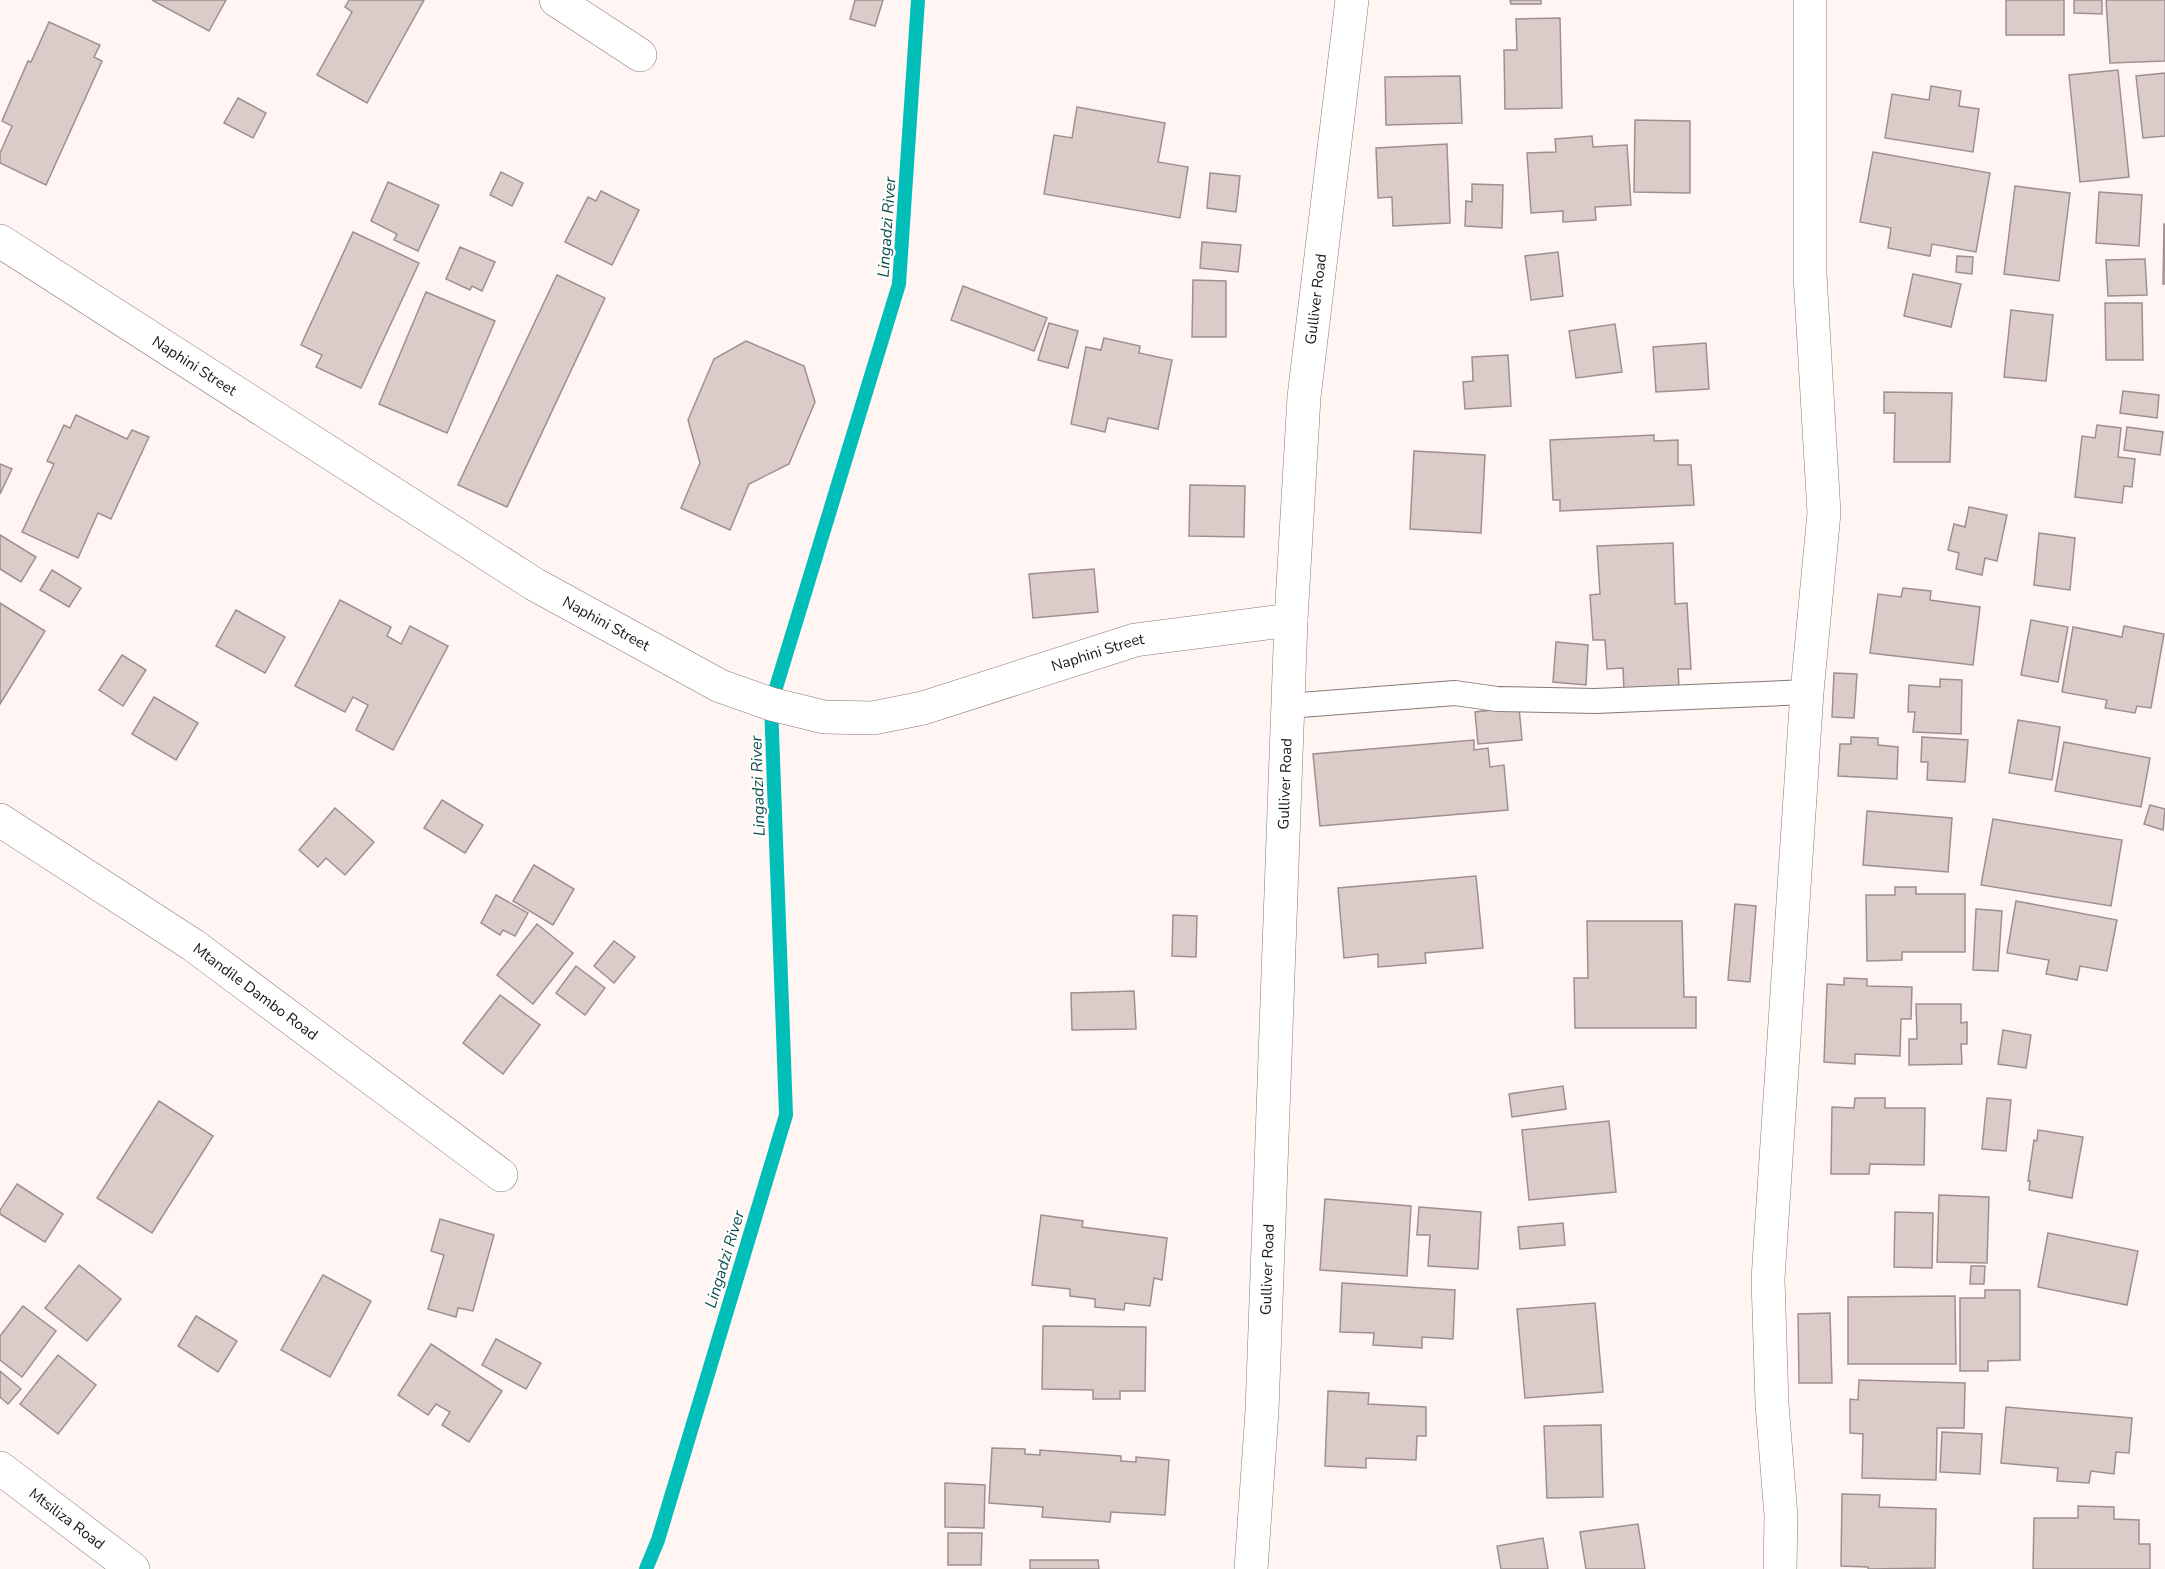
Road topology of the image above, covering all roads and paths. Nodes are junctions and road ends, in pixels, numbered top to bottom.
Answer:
1 (556, 0) edge
2 (1352, 0) edge
3 (1810, 0) edge
4 (640, 55) dead end
5 (0, 241) edge
6 (1291, 620) junction
7 (1807, 692) junction
8 (1288, 706) junction
9 (0, 820) edge
10 (501, 1175) dead end
11 (0, 1468) edge
12 (133, 1569) edge
13 (1251, 1569) edge
14 (1780, 1569) edge

1 - 4 street
2 - 6 street, Gulliver Road
3 - 7 street
5 - 6 street, Naphini Street
6 - 8 street, Gulliver Road
7 - 8 lane
7 - 14 street
8 - 13 street, Gulliver Road
9 - 10 street, Mtandile Dambo Road
11 - 12 street, Mtsiliza Road

